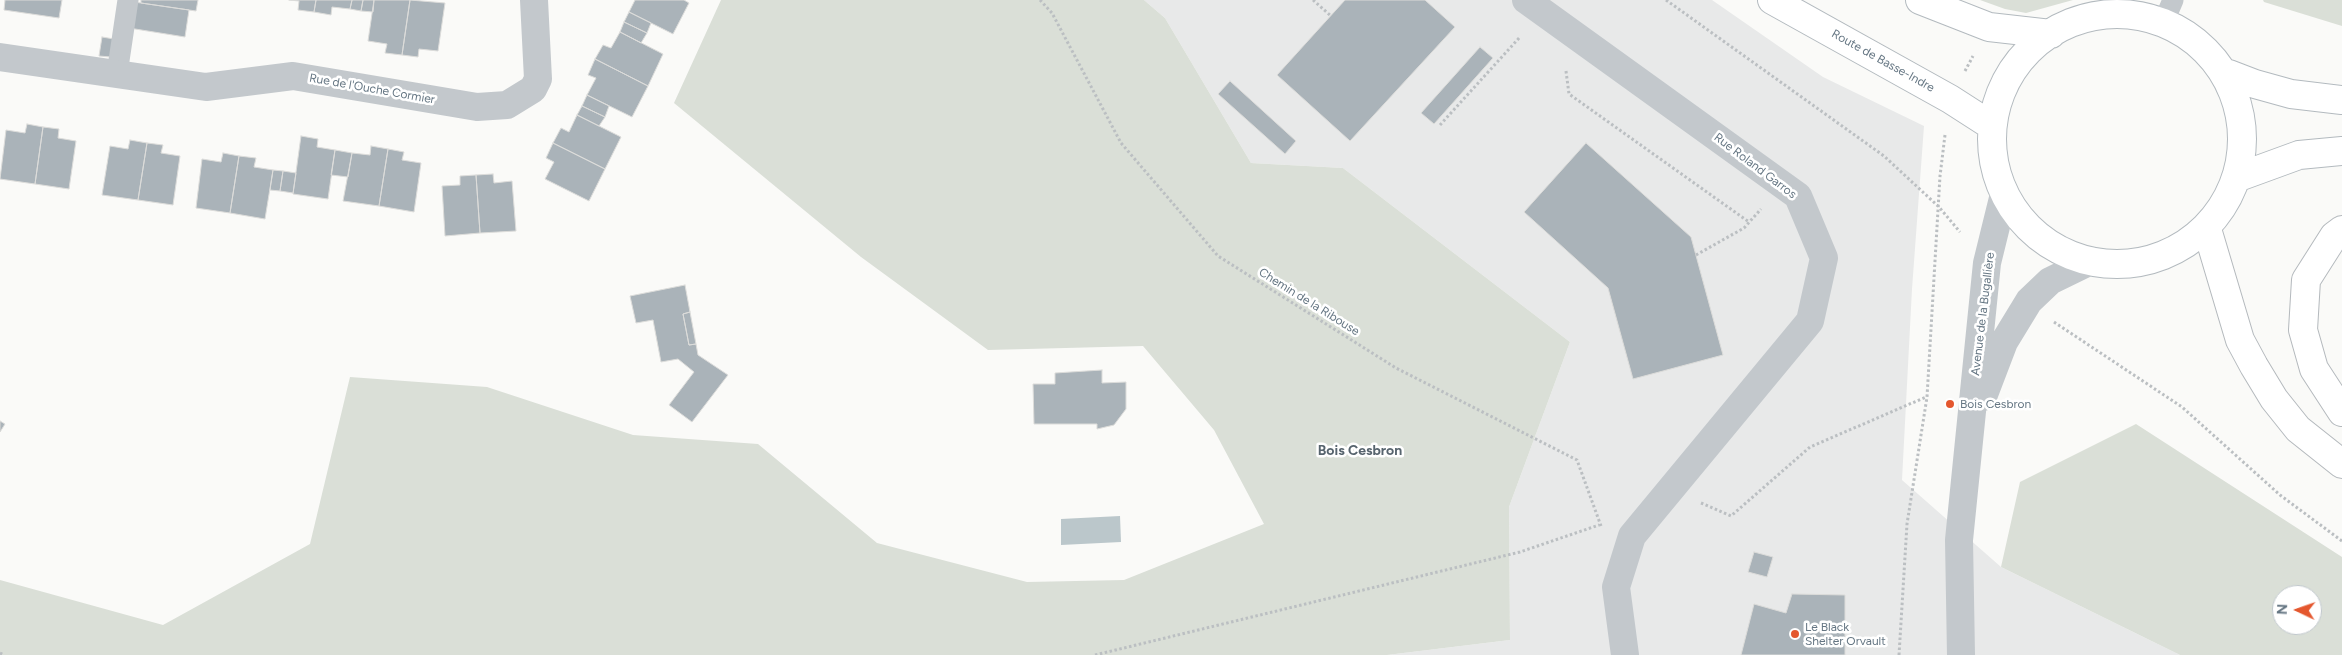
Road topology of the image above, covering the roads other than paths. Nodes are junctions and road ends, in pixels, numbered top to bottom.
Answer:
1 (128, 0) edge
2 (534, 0) edge
3 (1526, 0) edge
4 (1772, 0) edge
5 (1920, 0) edge
6 (2168, 10) edge
7 (2051, 34) junction
8 (0, 57) edge
9 (117, 74) junction
10 (2229, 74) junction
11 (2342, 100) edge
12 (1992, 126) junction
13 (2342, 151) edge
14 (2236, 178) junction
15 (2003, 198) junction
16 (2207, 229) junction
17 (2342, 230) edge
18 (2091, 261) junction
19 (2342, 412) edge
20 (1971, 432) junction
21 (2342, 464) edge
22 (1625, 655) edge
23 (1961, 655) edge

1 - 9 lane
2 - 9 street, Rue de l'Ouche Cormier
3 - 22 street, Rue Roland Garros
4 - 12 main road, Route de Basse-Indre
5 - 7 main road
6 - 7 main road
6 - 10 main road
7 - 12 main road
8 - 9 street, Rue de l'Ouche Cormier
10 - 11 main road
10 - 14 main road
12 - 15 main road
13 - 14 main road
14 - 16 main road
15 - 18 main road
15 - 20 street, Avenue de la Bugallière
16 - 18 main road
16 - 21 main road
17 - 19 main road
18 - 20 street, Avenue de la Bugallière
20 - 23 street, Avenue de la Bugallière

